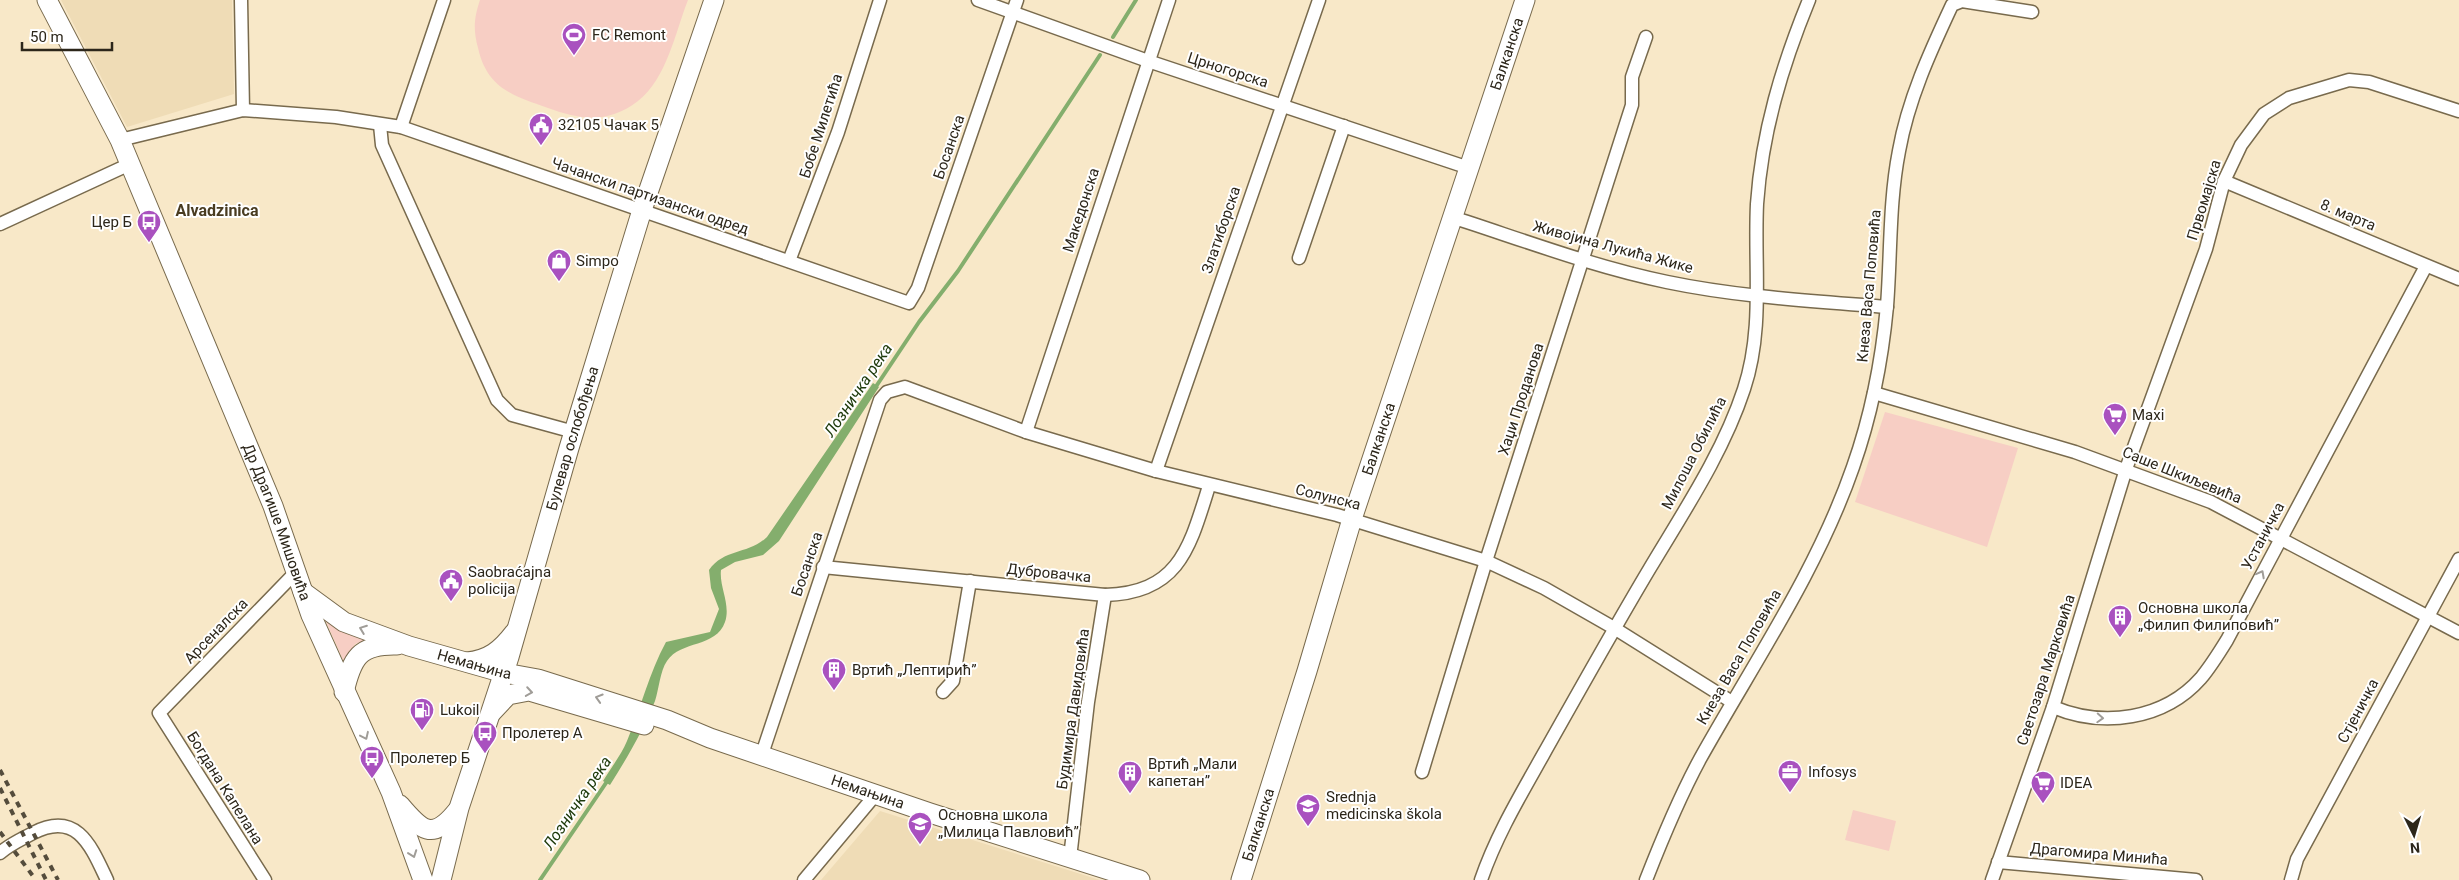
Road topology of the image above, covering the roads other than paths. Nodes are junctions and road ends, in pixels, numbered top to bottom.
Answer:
1 (47, 0) edge
2 (241, 0) edge
3 (444, 0) edge
4 (714, 0) edge
5 (880, 0) edge
6 (978, 0) edge
7 (1169, 0) edge
8 (1319, 0) edge
9 (1525, 0) edge
10 (1809, 0) edge
11 (1947, 2) edge
12 (1015, 5) edge
13 (2032, 12) dead end
14 (1646, 37) dead end
15 (1148, 61) junction
16 (1283, 105) junction
17 (243, 110) junction
18 (2459, 111) edge
19 (380, 125) junction
20 (1344, 126) junction
21 (401, 127) junction
22 (120, 140) junction
23 (130, 164) junction
24 (1469, 168) junction
25 (2224, 181) junction
26 (642, 210) junction
27 (1452, 217) junction
28 (0, 224) edge
29 (1299, 258) dead end
30 (1584, 260) junction
31 (789, 261) junction
32 (2426, 266) junction
33 (2459, 279) edge
34 (1757, 296) junction
35 (909, 303) joint
36 (1887, 307) junction
37 (892, 391) joint
38 (1874, 393) junction
39 (574, 432) junction
40 (1026, 432) junction
41 (2126, 469) junction
42 (1156, 472) junction
43 (1209, 486) junction
44 (1352, 519) junction
45 (2281, 537) junction
46 (2459, 559) edge
47 (1486, 561) junction
48 (823, 567) junction
49 (297, 571) junction
50 (970, 581) junction
51 (303, 592) junction
52 (1105, 595) junction
53 (2427, 616) junction
54 (1614, 628) junction
55 (514, 632) junction
56 (2459, 632) edge
57 (409, 646) junction
58 (464, 662) junction
59 (504, 673) junction
60 (538, 679) junction
61 (344, 692) junction
62 (943, 692) dead end
63 (1732, 702) junction
64 (2053, 707) junction
65 (492, 708) junction
66 (159, 713) joint
67 (710, 738) junction
68 (762, 754) junction
69 (1422, 772) dead end
70 (876, 794) junction
71 (393, 795) junction
72 (459, 808) junction
73 (0, 853) edge
74 (1070, 858) junction
75 (1998, 862) junction
76 (2145, 877) edge
77 (107, 880) edge
78 (264, 880) edge
79 (423, 880) edge
80 (441, 880) edge
81 (804, 880) edge
82 (1140, 880) edge
83 (1241, 880) edge
84 (1481, 880) edge
85 (1646, 880) edge
86 (1992, 880) edge
87 (2196, 880) edge
88 (2292, 880) edge

1 - 22 main road, Др Драгише Мишовића
2 - 17 street
3 - 21 street
4 - 26 main road, Булевар ослобођења
5 - 31 street, Бобе Милетића
6 - 12 street, Црногорска
7 - 15 street, Македонска
8 - 16 street, Златиборска
9 - 24 main road, Балканска
10 - 34 street, Милоша Обилића
11 - 13 street, Кнеза Васа Поповића
11 - 36 street, Кнеза Васа Поповића
12 - 15 street, Црногорска
12 - 35 street, Босанска
14 - 30 street, Хаџи Проданова
15 - 16 street, Црногорска
15 - 40 street, Македонска
16 - 20 street, Црногорска
16 - 42 street, Златиборска
17 - 19 street, Чачански партизански одред
17 - 22 street, Чачански партизански одред
18 - 25 street, Првомајска
19 - 21 street, Чачански партизански одред
19 - 39 street
20 - 24 street, Црногорска
20 - 29 street
21 - 26 street, Чачански партизански одред
22 - 23 main road, Др Драгише Мишовића
23 - 28 street
23 - 49 main road, Др Драгише Мишовића
24 - 27 main road, Балканска
25 - 32 street, 8. марта
25 - 41 street, Првомајска
26 - 31 street, Чачански партизански одред
26 - 39 main road, Булевар ослобођења
27 - 30 street, Живојина Лукића Жике
27 - 44 main road, Балканска
30 - 34 street, Живојина Лукића Жике
30 - 47 street, Хаџи Проданова
31 - 35 street, Чачански партизански одред
32 - 33 street, 8. марта
32 - 45 street, Устаничка
34 - 36 street, Живојина Лукића Жике
34 - 54 street, Милоша Обилића
36 - 38 street, Кнеза Васа Поповића
37 - 40 street, Солунска
37 - 48 street, Босанска
38 - 41 street, Саше Шкиљевића
38 - 63 street, Кнеза Васа Поповића
39 - 55 main road, Булевар ослобођења
40 - 42 street, Солунска
41 - 45 street, Саше Шкиљевића
41 - 64 street, Светозара Марковића
42 - 43 street, Солунска
43 - 44 street, Солунска
43 - 52 street, Дубровачка
44 - 47 street, Солунска
44 - 83 main road, Балканска
45 - 53 street, Саше Шкиљевића
64 -> 45 street, Устаничка
46 - 53 street, Стјеничка
47 - 54 street, Солунска
47 - 69 street, Хаџи Проданова
48 - 50 street, Дубровачка
48 - 68 street, Босанска
49 - 51 main road, Др Драгише Мишовића
49 - 66 street, Арсеналска
50 - 52 street, Дубровачка
50 - 62 street
57 -> 51 main road, Немањина
51 - 61 main road, Др Драгише Мишовића
52 - 74 street, Будимира Давидовића
53 - 56 street, Саше Шкиљевића
53 - 88 street, Стјеничка
54 - 63 street, Солунска
54 - 84 street, Милоша Обилића
55 - 58 main road
55 - 59 main road, Булевар ослобођења
55 - 60 main road
57 - 58 main road, Немањина
57 - 61 main road
58 - 59 main road, Немањина
58 - 65 main road
59 - 60 main road, Немањина
59 - 65 main road, Булевар ослобођења
67 -> 60 main road, Немањина
61 -> 71 main road, Др Драгише Мишовића
63 - 85 street, Кнеза Васа Поповића
64 - 75 street, Светозара Марковића
65 -> 67 main road, Немањина
65 - 72 main road, Булевар ослобођења
66 - 78 street, Богдана Капелана
67 - 68 main road, Немањина
68 - 70 main road, Немањина
70 - 74 main road, Немањина
70 - 81 street
71 - 72 main road
71 -> 79 main road, Др Драгише Мишовића
72 - 80 main road, Булевар ослобођења
73 - 77 street
74 - 82 main road, Немањина
75 - 76 street, Драгомира Минића
75 - 86 street, Светозара Марковића
76 - 87 street, Драгомира Минића

